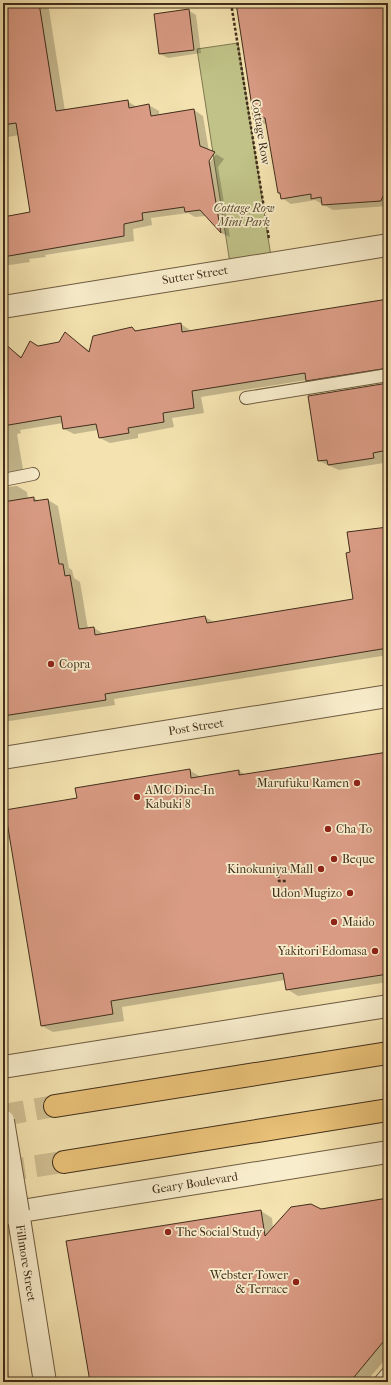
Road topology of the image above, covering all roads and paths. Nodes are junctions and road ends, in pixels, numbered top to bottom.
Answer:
1 (231, 3) edge
2 (388, 245) edge
3 (272, 263) junction
4 (3, 306) edge
5 (388, 375) edge
6 (246, 398) dead end
7 (33, 474) dead end
8 (3, 480) edge
9 (388, 696) edge
10 (3, 758) edge
11 (276, 865) dead end
12 (286, 881) dead end
13 (388, 1006) edge
14 (388, 1053) edge
15 (3, 1067) edge
16 (55, 1106) tunnel mouth
17 (388, 1110) edge
18 (3, 1121) edge
19 (388, 1152) edge
20 (64, 1162) tunnel mouth
21 (10, 1213) edge
22 (388, 1376) edge
23 (45, 1382) edge
24 (383, 1382) edge

1 - 3 path, Cottage Row
2 - 3 street, Sutter Street
3 - 4 street, Sutter Street
5 - 6 lane
7 - 8 lane
9 - 10 street, Post Street
11 - 12 path
13 - 15 street
14 - 16 main road
17 - 20 main road
18 - 21 street, Fillmore Street, bridge
19 - 21 street, Geary Boulevard
21 - 23 street, Fillmore Street
22 - 24 street

